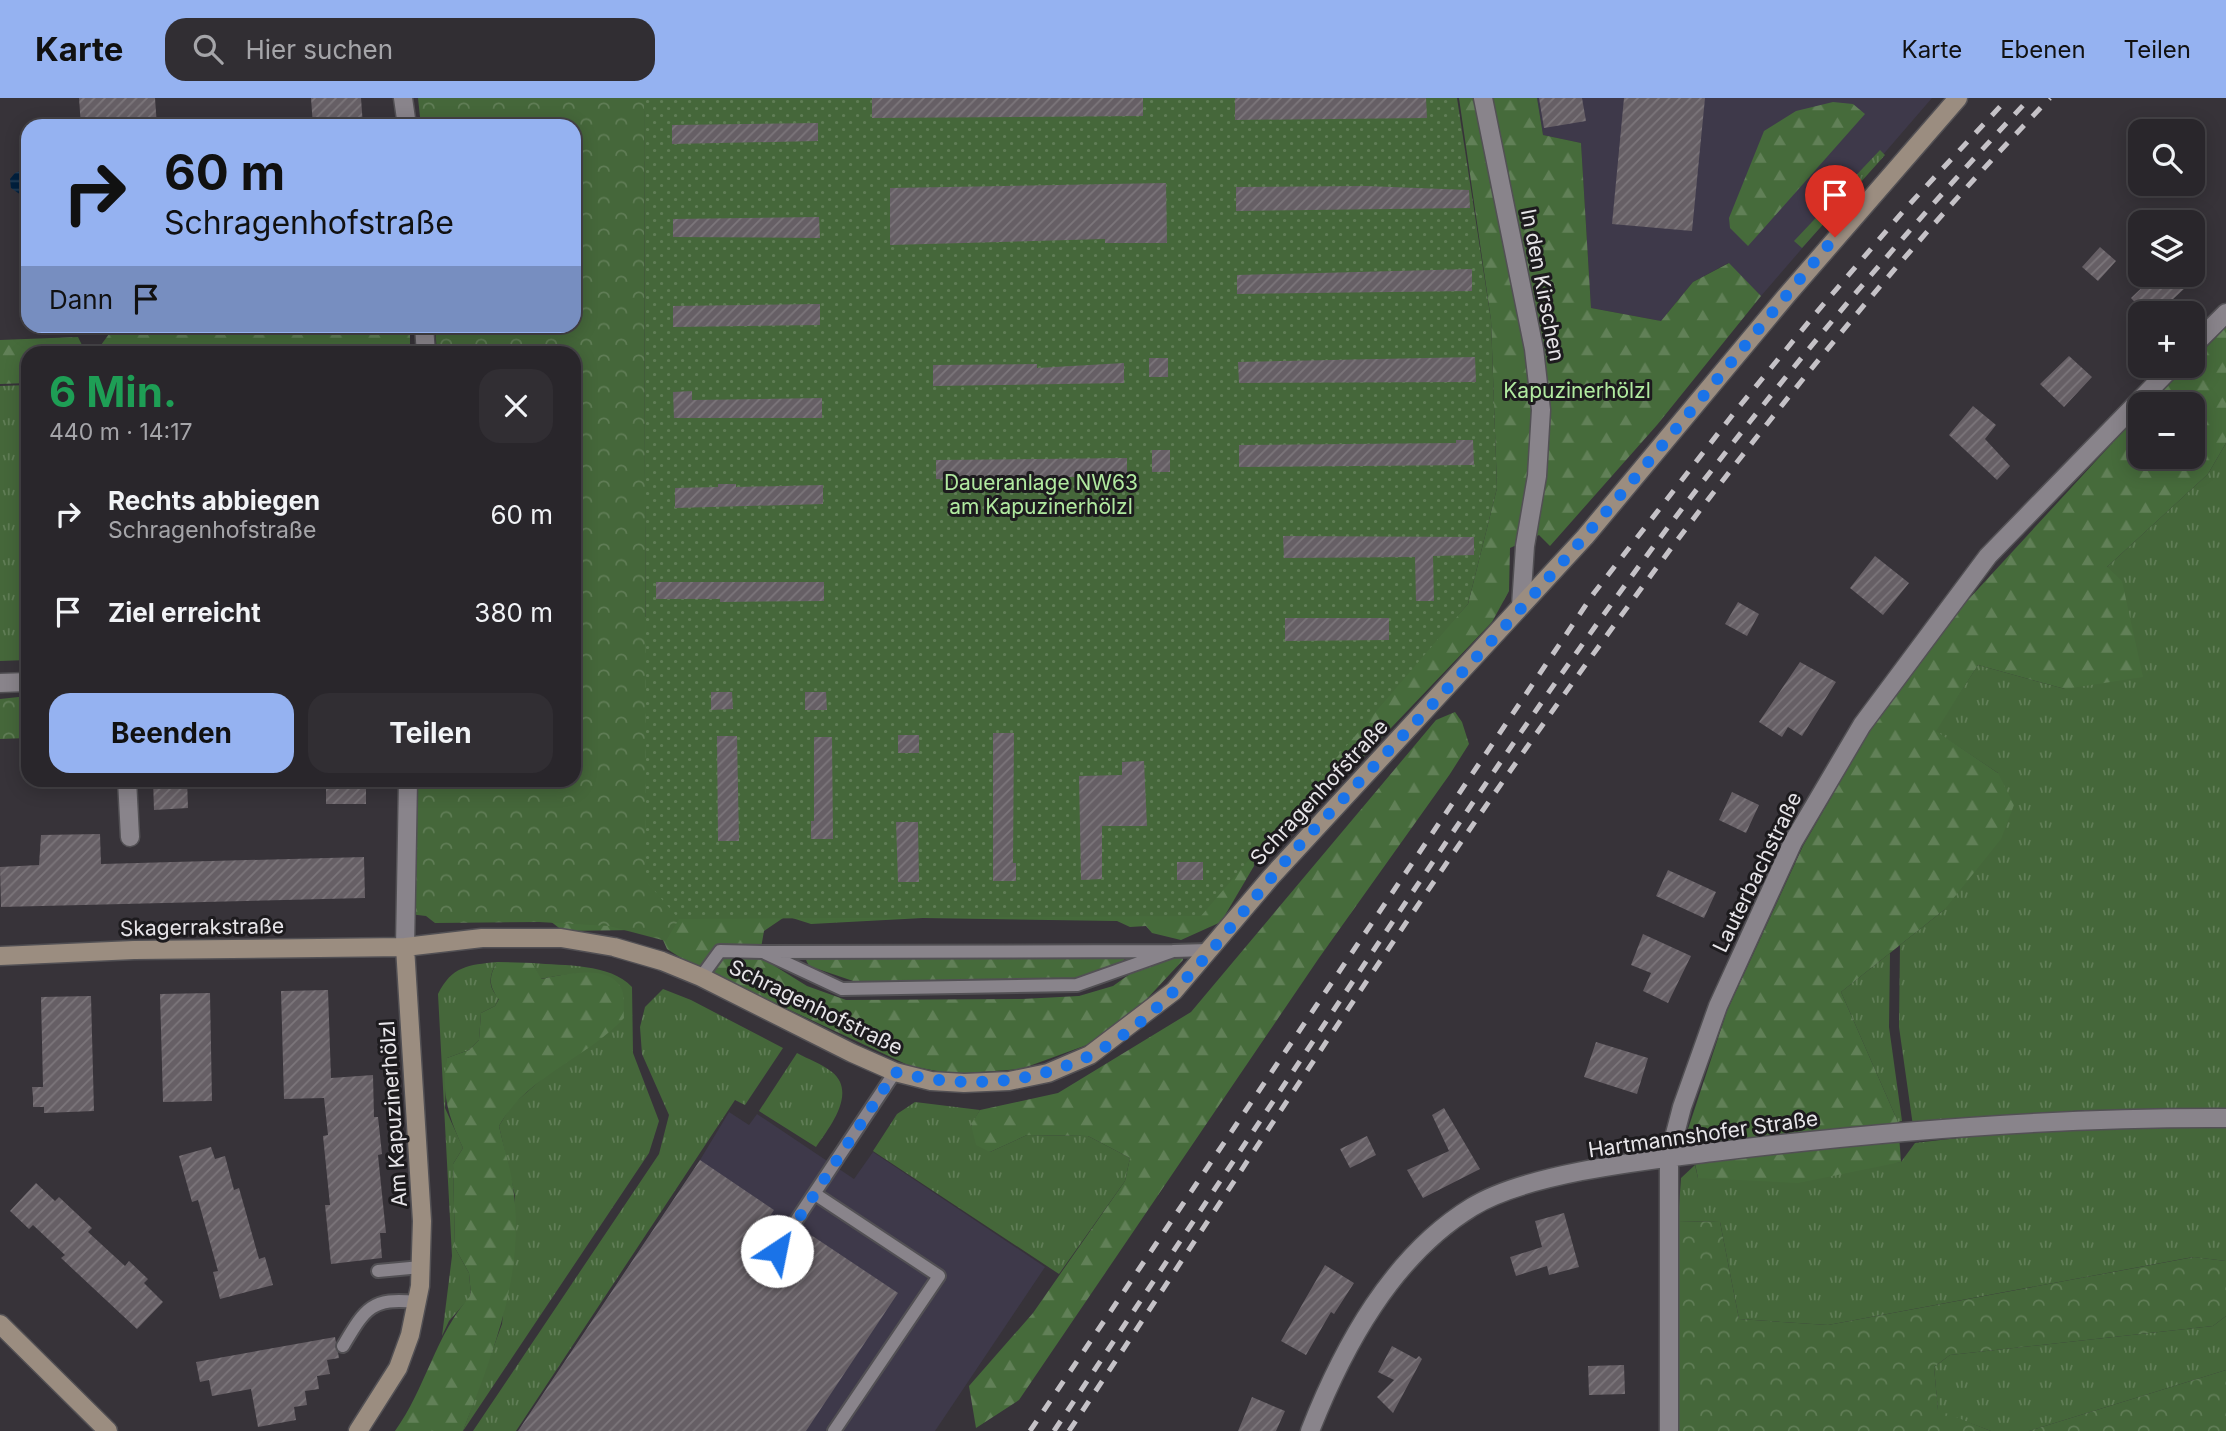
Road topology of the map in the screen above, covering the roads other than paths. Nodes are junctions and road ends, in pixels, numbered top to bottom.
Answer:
1 (403, 98) edge
2 (1483, 98) edge
3 (1958, 98) edge
4 (406, 119) edge
5 (2226, 313) edge
6 (2205, 334) edge
7 (2161, 378) edge
8 (1521, 606) junction
9 (21, 682) edge
10 (0, 683) edge
11 (127, 787) edge
12 (408, 787) edge
13 (130, 837) dead end
14 (405, 947) junction
15 (1209, 950) junction
16 (1173, 951) junction
17 (762, 952) junction
18 (0, 956) edge
19 (701, 976) junction
20 (895, 1072) junction
21 (2226, 1118) edge
22 (1669, 1157) junction
23 (815, 1194) junction
24 (421, 1267) junction
25 (764, 1269) dead end
26 (378, 1270) dead end
27 (416, 1303) junction
28 (0, 1324) edge
29 (344, 1346) dead end
30 (108, 1431) edge
31 (358, 1431) edge
32 (834, 1431) edge
33 (1310, 1431) edge
34 (1669, 1431) edge

1 - 4 street
2 - 8 street, In den Kirschen
3 - 8 street, Schragenhofstraße
5 - 6 street
7 - 22 street, Lauterbachstraße
8 - 15 street, Schragenhofstraße
9 - 10 street
11 - 13 street
12 - 14 street, Am Kapuzinerhölzl
14 - 18 street, Skagerrakstraße
14 - 19 street, Schragenhofstraße
14 - 24 street, Am Kapuzinerhölzl
15 - 16 lane
15 - 20 street, Schragenhofstraße
16 - 17 lane
16 - 17 lane
17 - 19 lane
19 - 20 street, Schragenhofstraße
20 - 23 lane
21 - 22 street, Hartmannshofer Straße
22 - 33 street, Hartmannshofer Straße
22 - 34 street, Lauterbachstraße
23 - 25 lane
23 - 32 lane
24 - 26 lane
24 - 27 street, Am Kapuzinerhölzl
27 - 29 lane
27 - 31 street, Am Kapuzinerhölzl
28 - 30 street

